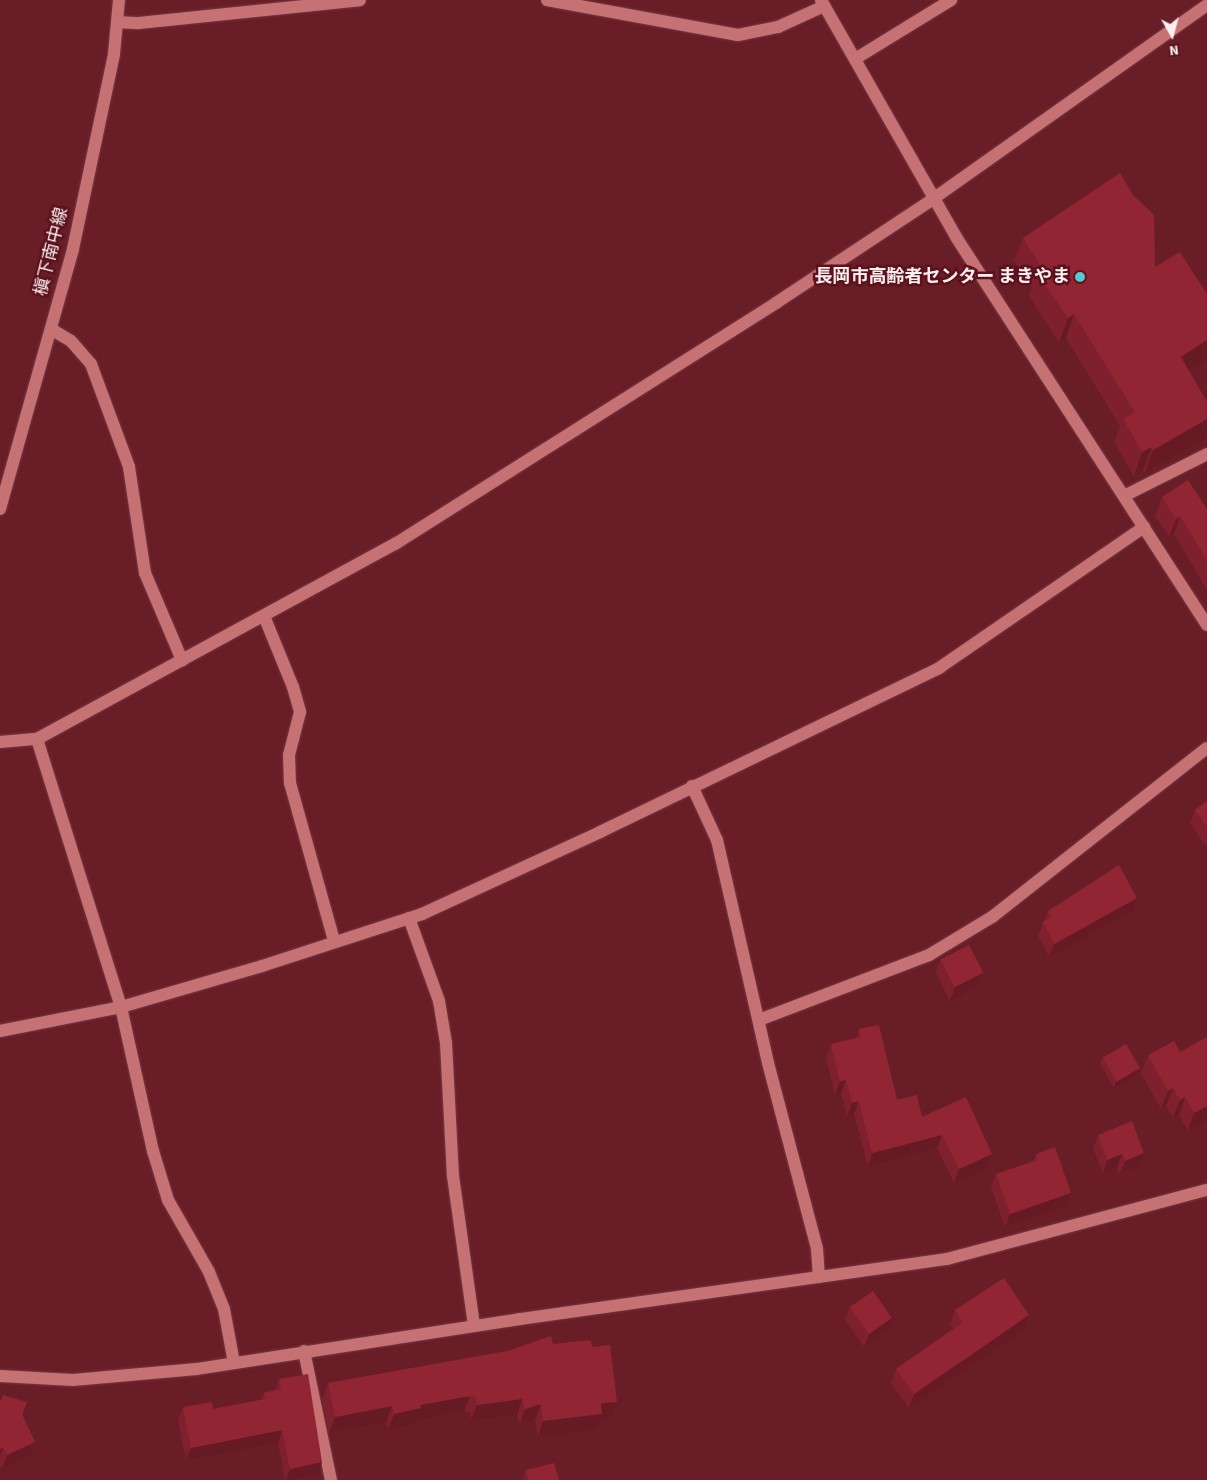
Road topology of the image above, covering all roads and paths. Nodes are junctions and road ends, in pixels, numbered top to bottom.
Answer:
1 (119, 0) edge
2 (360, 0) edge
3 (547, 0) edge
4 (951, 0) edge
5 (823, 3) edge
6 (1207, 5) edge
7 (117, 22) junction
8 (855, 59) junction
9 (933, 199) junction
10 (51, 329) junction
11 (1207, 454) edge
12 (1124, 496) junction
13 (0, 509) edge
14 (1144, 527) junction
15 (264, 616) junction
16 (1207, 625) edge
17 (182, 660) junction
18 (37, 739) junction
19 (0, 742) edge
20 (1207, 748) edge
21 (692, 786) junction
22 (409, 918) junction
23 (334, 941) junction
24 (121, 1007) junction
25 (759, 1020) junction
26 (0, 1031) edge
27 (1207, 1190) edge
28 (819, 1277) junction
29 (474, 1326) junction
30 (304, 1351) junction
31 (234, 1363) junction
32 (0, 1376) edge
33 (331, 1480) edge

1 - 7 street, 槇下南中線
2 - 7 street
3 - 5 street
4 - 8 street
5 - 8 street
6 - 9 street
7 - 10 street, 槇下南中線
8 - 9 street
9 - 12 street
9 - 15 street
10 - 13 street, 槇下南中線
10 - 17 street
11 - 12 street
12 - 14 street
14 - 16 street
14 - 21 street
15 - 17 street
15 - 23 street
17 - 18 street
18 - 19 street
18 - 24 street
20 - 25 street
21 - 22 street
21 - 25 street
22 - 23 street
22 - 29 street
23 - 24 street
24 - 26 street
24 - 31 street
25 - 28 street
27 - 28 street
28 - 29 street
29 - 30 street
30 - 31 street
30 - 33 street
31 - 32 street

